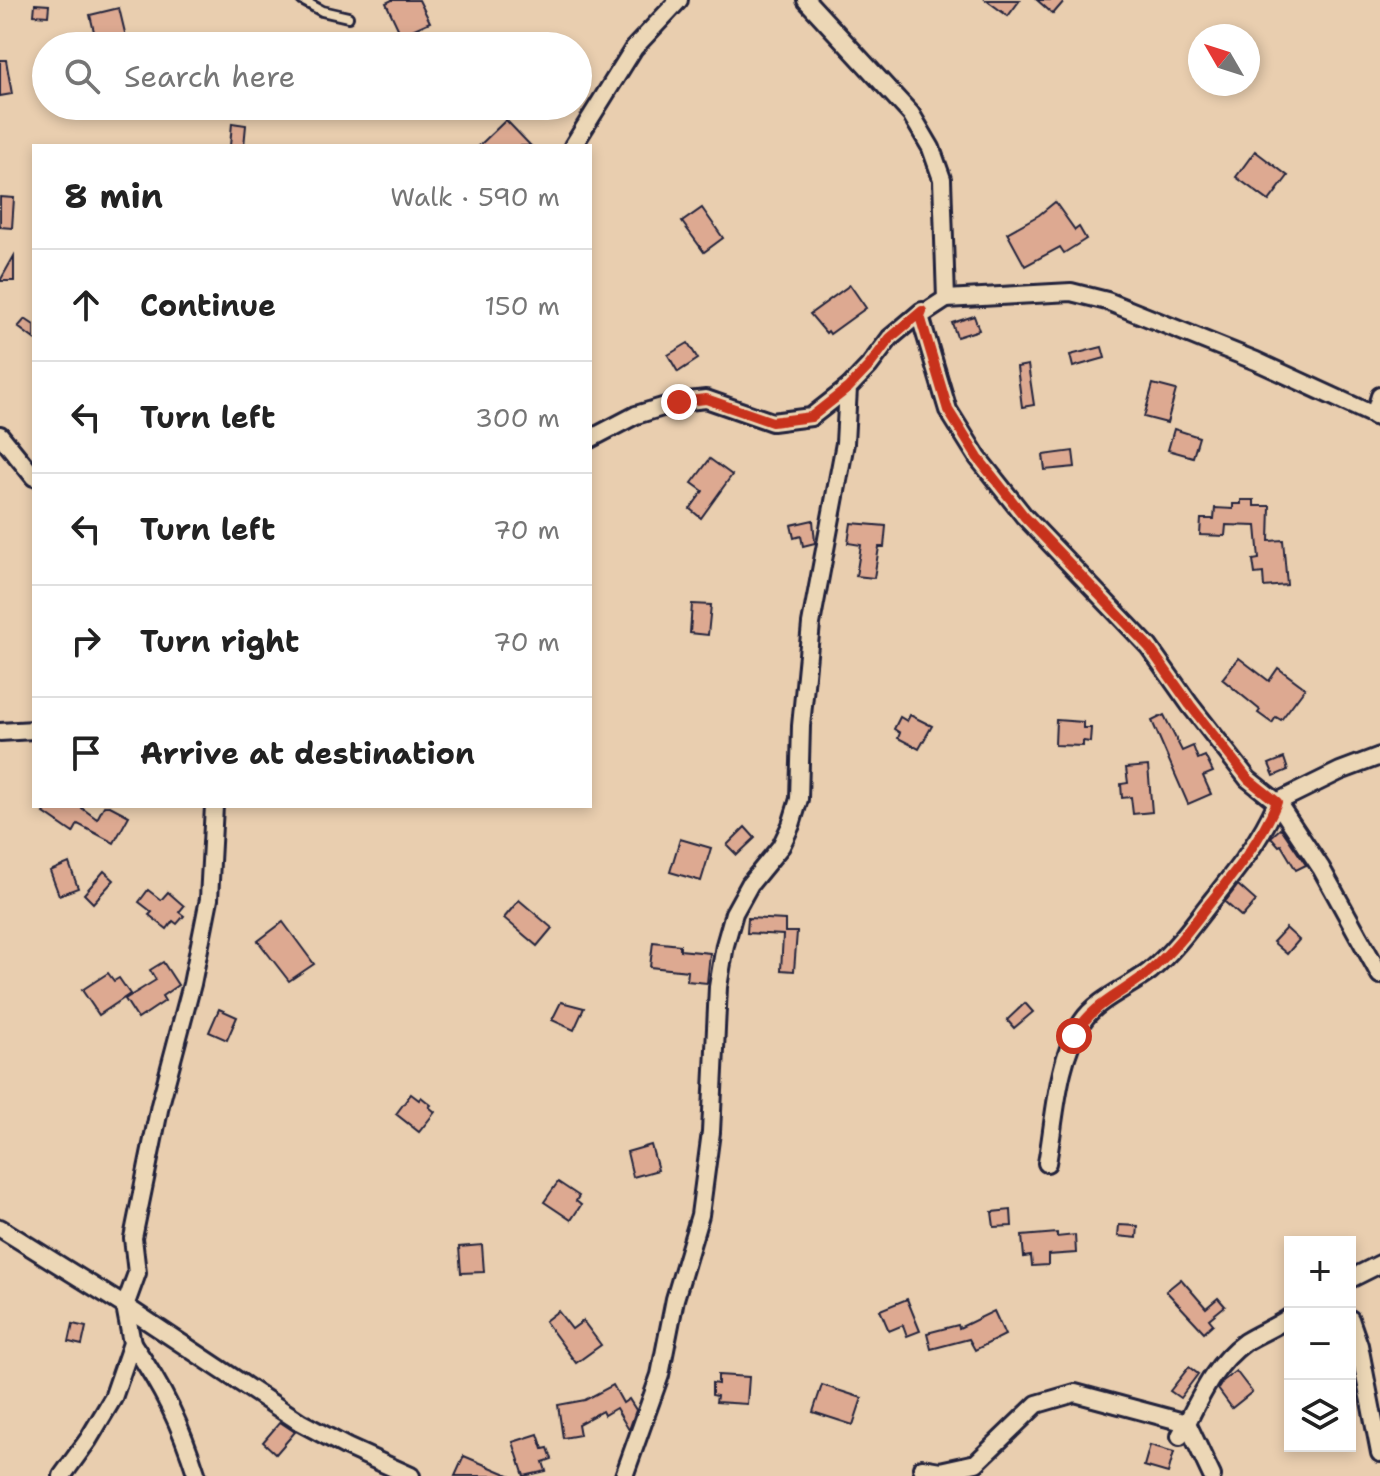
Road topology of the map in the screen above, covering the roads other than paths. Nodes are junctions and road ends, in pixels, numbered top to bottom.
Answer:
1 (302, 0) edge
2 (679, 0) edge
3 (806, 0) edge
4 (348, 17) dead end
5 (592, 115) edge
6 (589, 120) edge
7 (574, 144) edge
8 (946, 299) junction
9 (920, 316) junction
10 (848, 388) junction
11 (1380, 396) edge
12 (1377, 417) edge
13 (0, 435) edge
14 (592, 438) edge
15 (32, 475) edge
16 (32, 730) edge
17 (0, 732) edge
18 (1380, 756) edge
19 (1277, 802) junction
20 (214, 808) edge
21 (1374, 947) edge
22 (1380, 975) edge
23 (1047, 1163) dead end
24 (0, 1228) edge
25 (1380, 1264) edge
26 (1356, 1276) edge
27 (125, 1306) junction
28 (1284, 1320) edge
29 (1356, 1336) edge
30 (132, 1343) junction
31 (1184, 1429) junction
32 (1380, 1453) edge
33 (922, 1468) dead end
34 (62, 1476) edge
35 (197, 1476) edge
36 (411, 1476) edge
37 (624, 1476) edge
38 (1212, 1476) edge

1 - 4 lane
2 - 5 street
3 - 8 street
6 - 7 street
8 - 9 street
8 - 12 street
9 - 10 street
9 - 19 street
10 - 14 street
10 - 37 street
11 - 12 street
13 - 15 street
16 - 17 street
18 - 19 street
19 - 21 street
19 - 23 street
20 - 27 street
21 - 22 street
24 - 27 street
25 - 26 street
27 - 30 street
27 - 36 street
28 - 31 street
29 - 32 street
30 - 34 street
30 - 35 street
31 - 33 street
31 - 38 street

